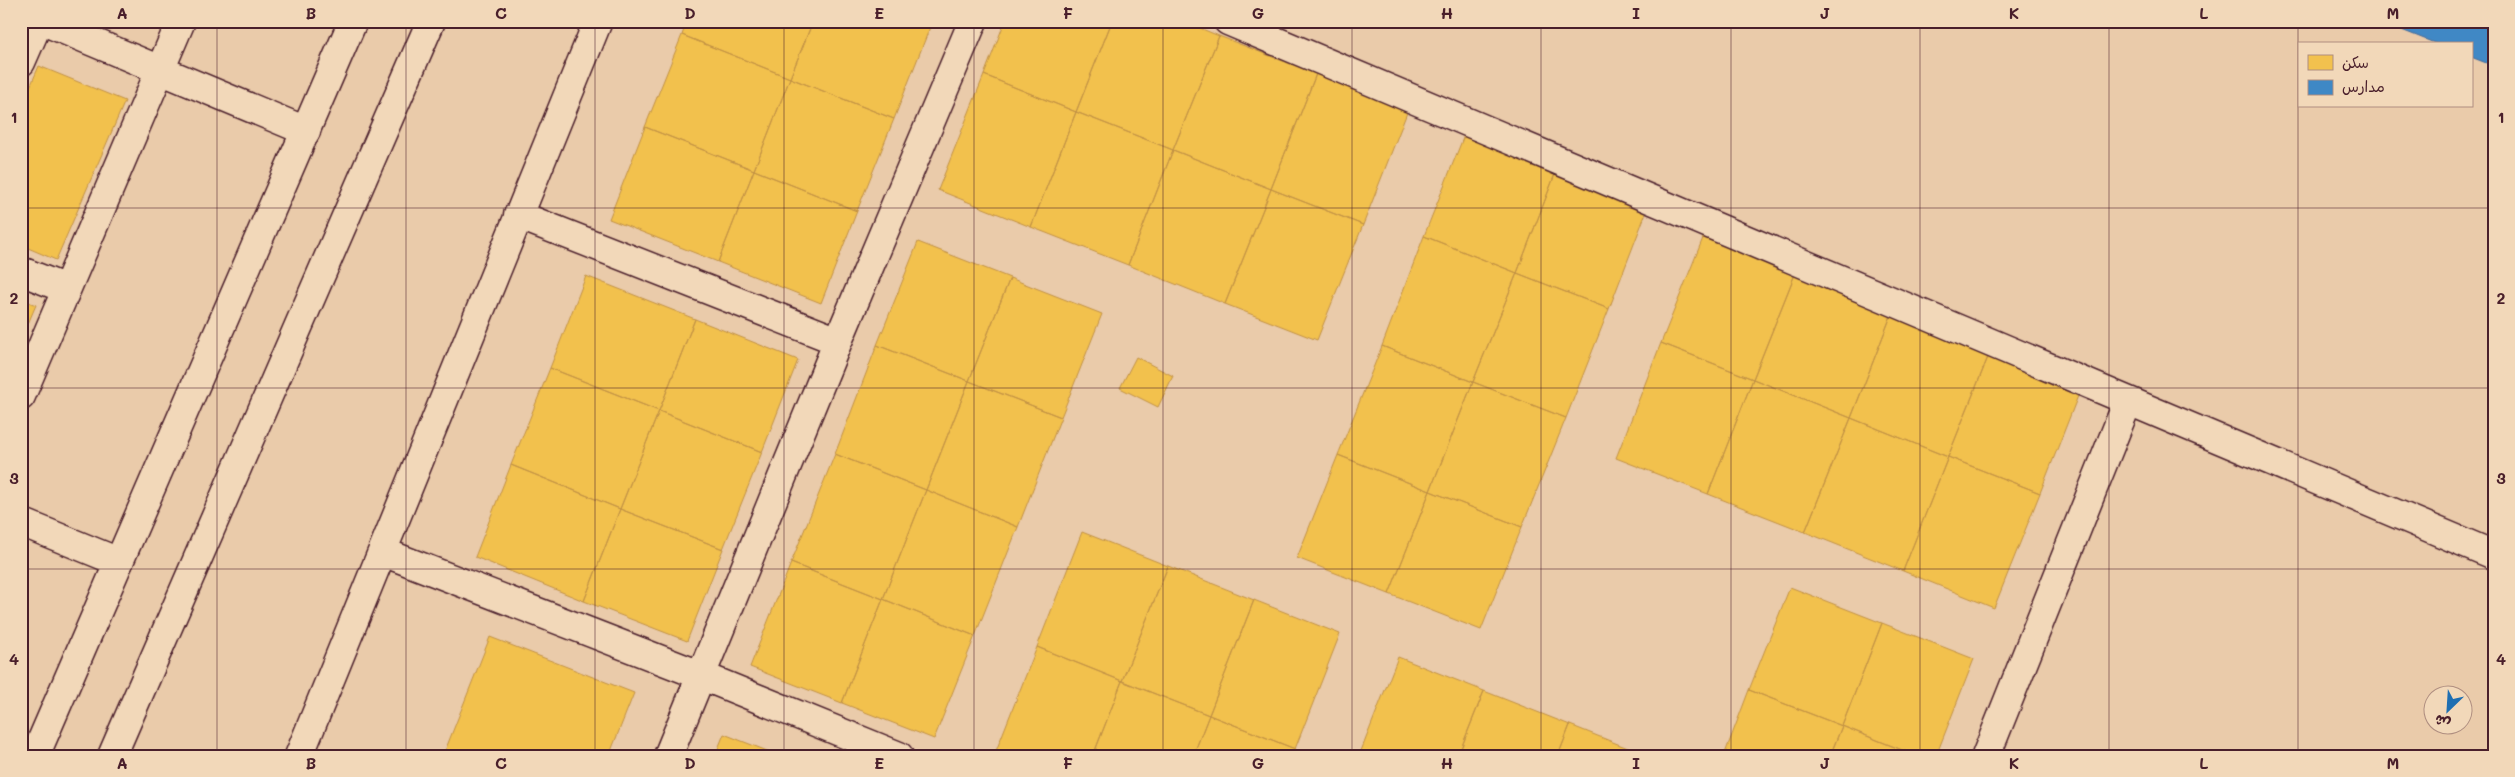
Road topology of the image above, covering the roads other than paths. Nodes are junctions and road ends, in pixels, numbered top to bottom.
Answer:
1 (39, 21) edge
2 (44, 21) edge
3 (182, 21) edge
4 (353, 21) edge
5 (431, 21) edge
6 (598, 21) edge
7 (973, 21) edge
8 (1228, 21) edge
9 (21, 62) edge
10 (160, 70) junction
11 (306, 131) junction
12 (518, 215) junction
13 (21, 271) edge
14 (66, 289) junction
15 (838, 340) junction
16 (21, 396) edge
17 (2128, 401) junction
18 (21, 522) edge
19 (383, 552) junction
20 (2494, 554) edge
21 (119, 562) junction
22 (700, 675) junction
23 (35, 756) edge
24 (112, 756) edge
25 (299, 756) edge
26 (668, 756) edge
27 (899, 756) edge
28 (1986, 756) edge

1 - 9 main road
2 - 10 main road
3 - 10 main road
4 - 11 main road
5 - 24 main road
6 - 12 main road
7 - 15 main road
8 - 17 main road
10 - 11 main road
10 - 14 main road
11 - 21 main road
12 - 15 main road
12 - 19 main road
13 - 14 main road
14 - 16 main road
15 - 22 main road
17 - 20 main road
17 - 28 main road
18 - 21 main road
19 - 22 main road
19 - 25 main road
21 - 23 main road
22 - 26 main road
22 - 27 main road

